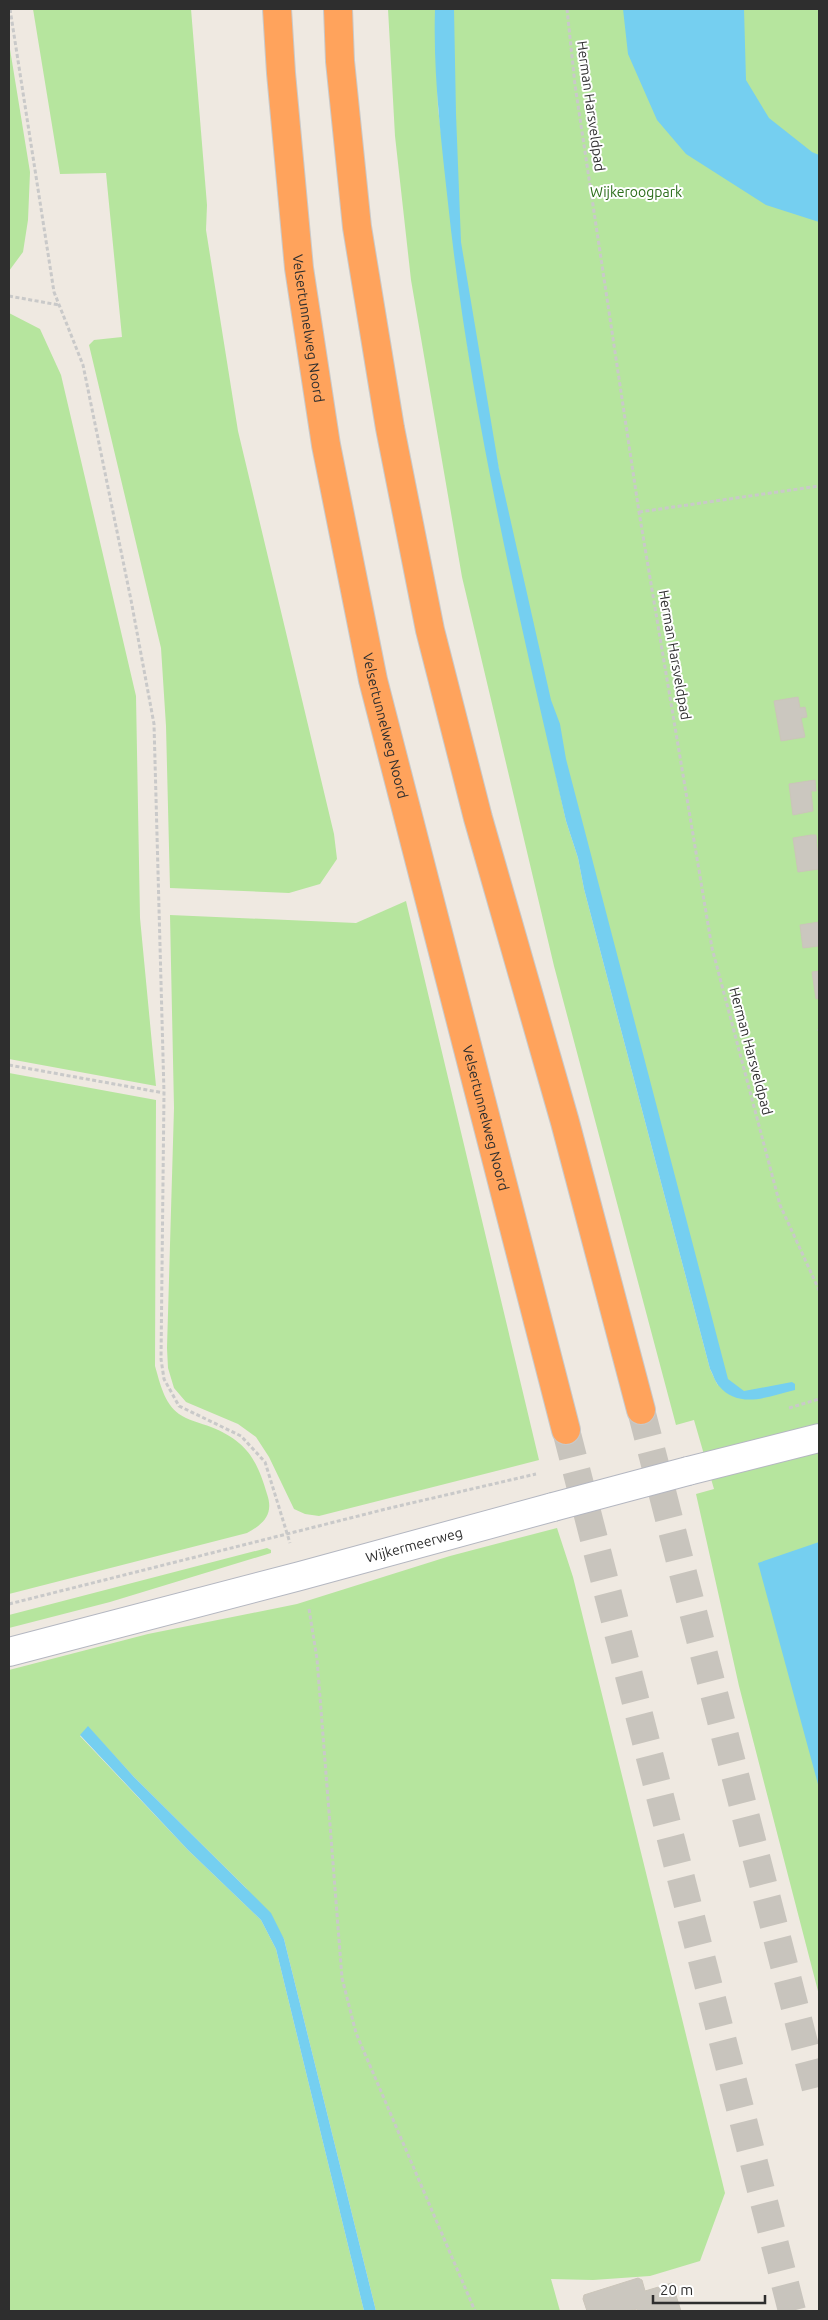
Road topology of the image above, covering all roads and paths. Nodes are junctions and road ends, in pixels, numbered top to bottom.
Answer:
1 (10, 9) edge
2 (277, 9) edge
3 (338, 9) edge
4 (566, 9) edge
5 (9, 296) edge
6 (58, 305) junction
7 (819, 486) edge
8 (639, 512) junction
9 (9, 1066) edge
10 (164, 1094) junction
11 (819, 1290) edge
12 (641, 1410) tunnel mouth
13 (566, 1430) tunnel mouth
14 (819, 1438) edge
15 (544, 1472) dead end
16 (287, 1534) junction
17 (300, 1576) junction
18 (9, 1604) edge
19 (9, 1652) edge
20 (475, 2311) edge

1 - 6 path
2 - 13 highway, Velsertunnelweg Noord
3 - 12 highway
4 - 8 path, Herman Harsveldpad
5 - 6 path
6 - 10 path
7 - 8 path
8 - 11 path, Herman Harsveldpad
9 - 10 path
10 - 16 path
14 - 17 street, Wijkermeerweg, bridge
15 - 16 path
16 - 17 path
16 - 18 path
17 - 19 street, Wijkermeerweg
17 - 20 path

